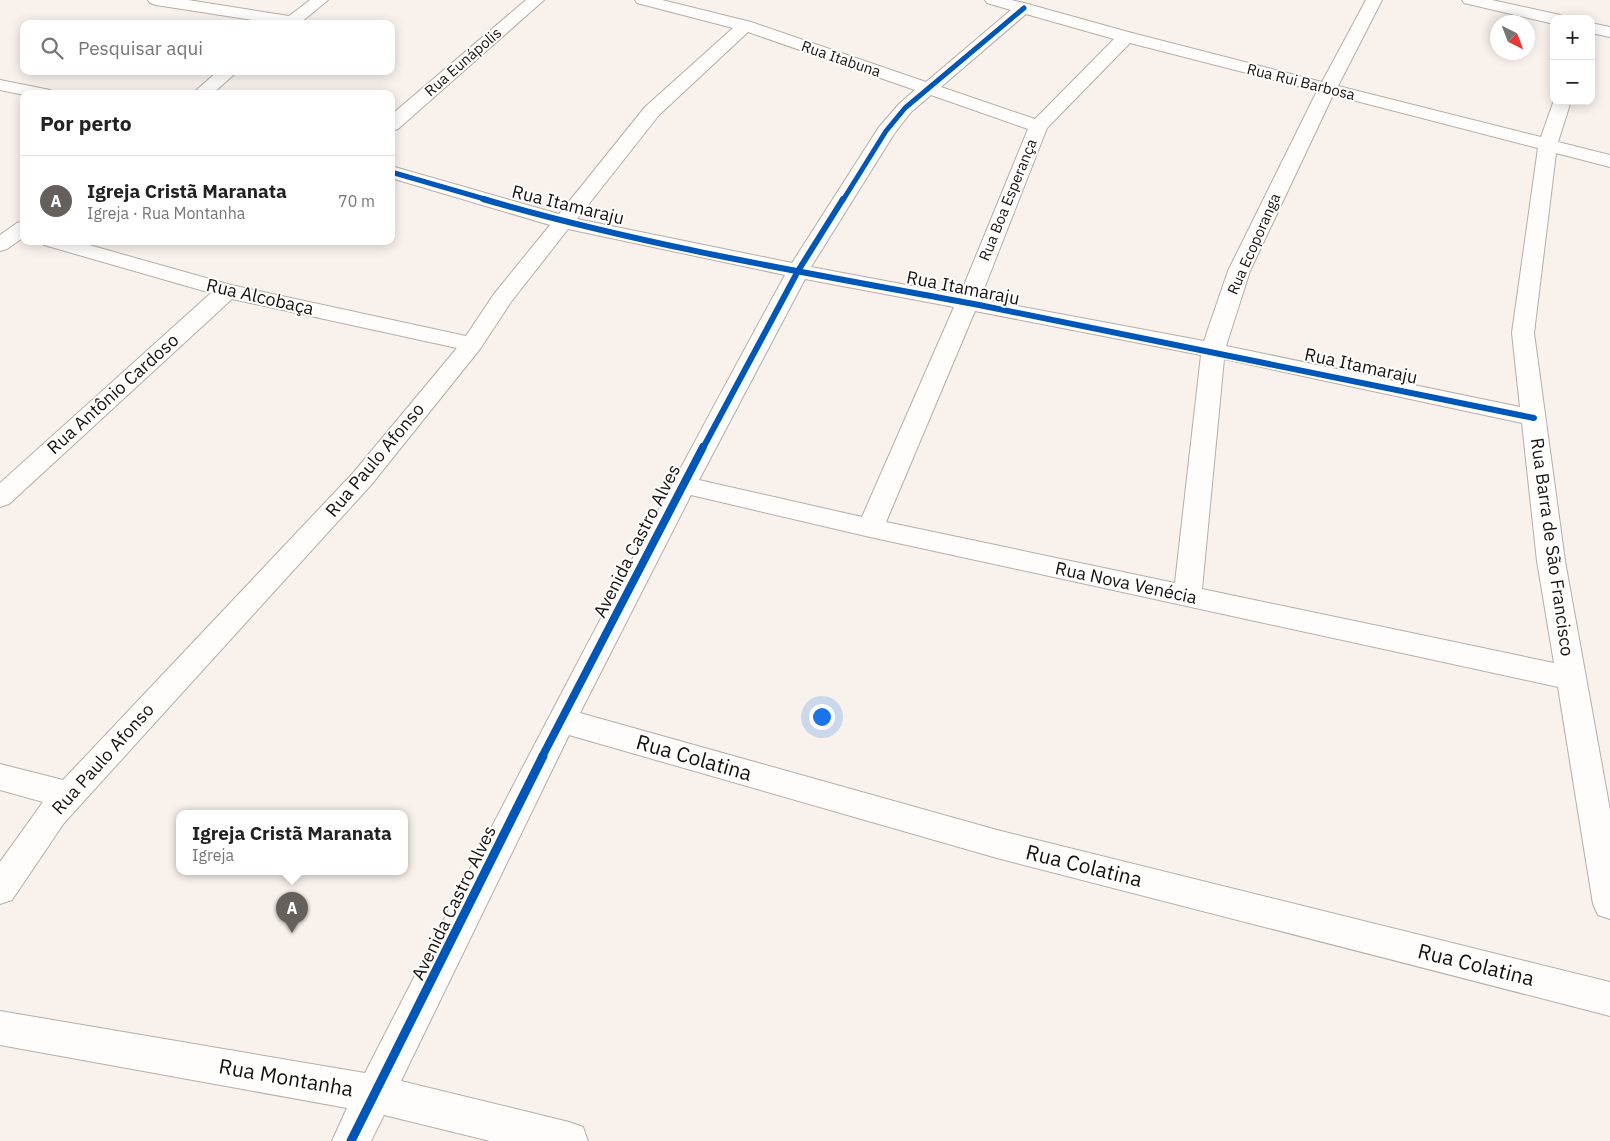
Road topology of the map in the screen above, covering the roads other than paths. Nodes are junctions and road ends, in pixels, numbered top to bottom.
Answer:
1 (156, 0) edge
2 (320, 0) edge
3 (536, 0) edge
4 (643, 0) edge
5 (993, 0) edge
6 (1374, 0) edge
7 (1470, 0) edge
8 (1016, 4) edge
9 (1550, 18) edge
10 (278, 20) edge
11 (293, 20) edge
12 (744, 26) junction
13 (1595, 29) edge
14 (1610, 32) edge
15 (1126, 36) junction
16 (224, 75) edge
17 (0, 85) edge
18 (926, 89) junction
19 (1327, 89) junction
20 (24, 90) edge
21 (206, 90) edge
22 (1561, 105) edge
23 (395, 122) edge
24 (1038, 126) junction
25 (1548, 144) junction
26 (1610, 161) edge
27 (395, 173) edge
28 (563, 222) junction
29 (16, 230) edge
30 (0, 245) edge
31 (65, 245) edge
32 (798, 271) junction
33 (227, 291) junction
34 (967, 304) junction
35 (472, 344) junction
36 (1213, 350) junction
37 (1534, 418) junction
38 (683, 485) junction
39 (0, 498) edge
40 (870, 528) junction
41 (1187, 596) junction
42 (1571, 678) junction
43 (561, 720) junction
44 (0, 777) edge
45 (68, 795) junction
46 (0, 890) edge
47 (1610, 904) edge
48 (1610, 999) edge
49 (0, 1028) edge
50 (376, 1094) junction
51 (351, 1141) edge
52 (569, 1141) edge

1 - 10 street
2 - 11 street
3 - 23 street, Rua Eunápolis
4 - 12 street, Rua Itabuna
5 - 8 street, Rua Rui Barbosa
6 - 19 street, Rua Ecoporanga
7 - 9 street
8 - 15 street, Rua Rui Barbosa
8 - 18 street, Avenida Castro Alves
12 - 18 street, Rua Itabuna
12 - 28 street, Rua Paulo Afonso
13 - 14 street
15 - 19 street, Rua Rui Barbosa
15 - 24 street, Rua Boa Esperança
16 - 21 street
17 - 20 street
18 - 24 street, Rua Itabuna
18 - 32 street, Avenida Castro Alves
19 - 25 street, Rua Rui Barbosa
19 - 36 street, Rua Ecoporanga
22 - 25 street, Rua Barra de São Francisco
24 - 34 street, Rua Boa Esperança
25 - 26 street, Rua Rui Barbosa
25 - 37 street, Rua Barra de São Francisco
27 - 28 street, Rua Itamaraju
28 - 32 street, Rua Itamaraju
28 - 35 street, Rua Paulo Afonso
29 - 30 street
31 - 33 street, Rua Alcobaça
32 - 34 street, Rua Itamaraju
32 - 38 street, Avenida Castro Alves
33 - 35 street, Rua Alcobaça
33 - 39 street, Rua Antônio Cardoso
34 - 36 street, Rua Itamaraju
34 - 40 street, Rua Boa Esperança
35 - 45 street, Rua Paulo Afonso
36 - 37 street, Rua Itamaraju
36 - 41 street, Rua Ecoporanga
37 - 42 street, Rua Barra de São Francisco
38 - 40 street, Rua Nova Venécia
38 - 43 street, Avenida Castro Alves
40 - 41 street, Rua Nova Venécia
41 - 42 street, Rua Nova Venécia
42 - 47 street, Rua Barra de São Francisco
43 - 48 street, Rua Colatina
43 - 50 street, Avenida Castro Alves
44 - 45 street
45 - 46 street, Rua Paulo Afonso
49 - 50 street, Rua Montanha
50 - 51 street, Avenida Castro Alves
50 - 52 street, Rua Montanha

